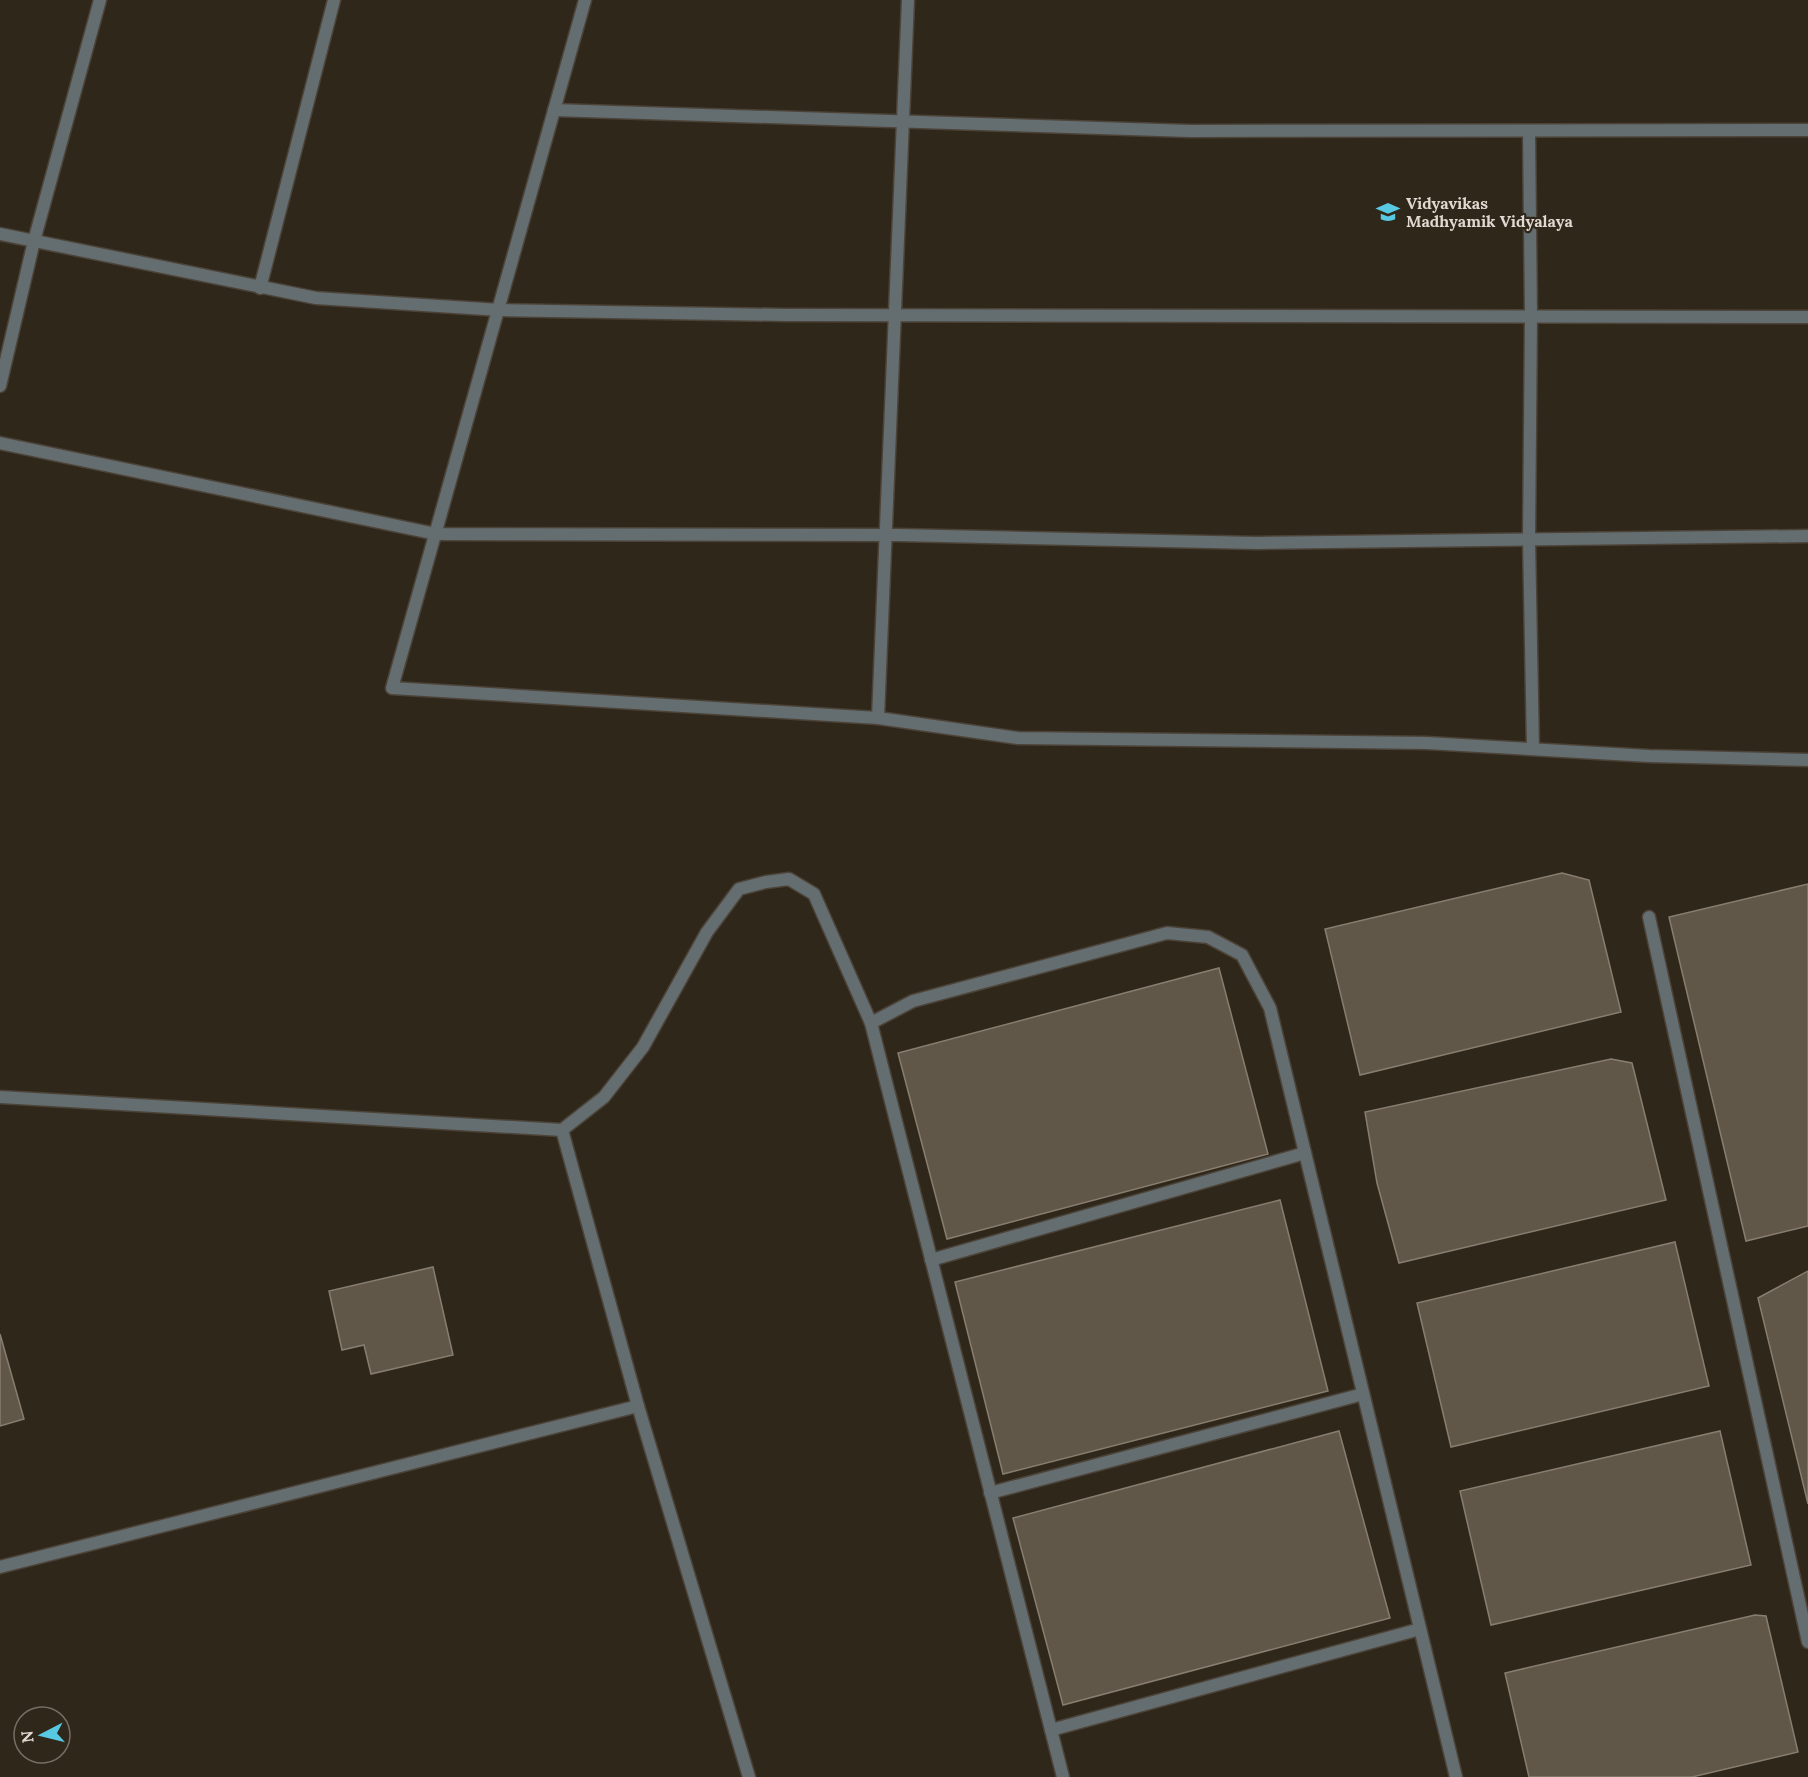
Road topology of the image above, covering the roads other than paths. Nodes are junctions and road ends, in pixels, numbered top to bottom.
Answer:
1 (100, 0) edge
2 (334, 0) edge
3 (585, 0) edge
4 (908, 0) edge
5 (554, 110) junction
6 (903, 122) junction
7 (1808, 130) edge
8 (1529, 132) junction
9 (0, 234) edge
10 (34, 241) junction
11 (260, 288) junction
12 (500, 310) junction
13 (895, 315) junction
14 (1531, 316) junction
15 (1808, 316) edge
16 (0, 386) edge
17 (0, 443) edge
18 (436, 534) junction
19 (885, 535) junction
20 (1808, 536) edge
21 (1529, 540) junction
22 (878, 718) junction
23 (1533, 749) junction
24 (1808, 760) edge
25 (1649, 917) dead end
26 (871, 1023) junction
27 (0, 1097) edge
28 (562, 1130) junction
29 (1305, 1154) junction
30 (931, 1260) junction
31 (1363, 1394) junction
32 (638, 1406) junction
33 (990, 1493) junction
34 (0, 1567) edge
35 (1420, 1629) junction
36 (1808, 1641) edge
37 (1051, 1730) junction
38 (749, 1777) edge
39 (1063, 1777) edge
40 (1455, 1777) edge

1 - 10 street
2 - 11 street
3 - 5 street
4 - 6 street
5 - 6 street
5 - 12 street
6 - 8 street
6 - 13 street
7 - 8 street
8 - 14 street
9 - 10 street
10 - 11 street
10 - 16 street
11 - 12 street
12 - 13 street
12 - 18 street
13 - 14 street
13 - 19 street
14 - 15 street
14 - 21 street
17 - 18 street
18 - 19 street
18 - 22 street
19 - 21 street
19 - 22 street
20 - 21 street
21 - 23 street
22 - 23 street
23 - 24 street
25 - 36 street
26 - 28 street
26 - 29 street
26 - 30 street
27 - 28 street
28 - 32 street
29 - 30 street
29 - 31 street
30 - 33 street
31 - 33 street
31 - 35 street
32 - 34 street
32 - 38 street
33 - 37 street
35 - 37 street
35 - 40 street
37 - 39 street

